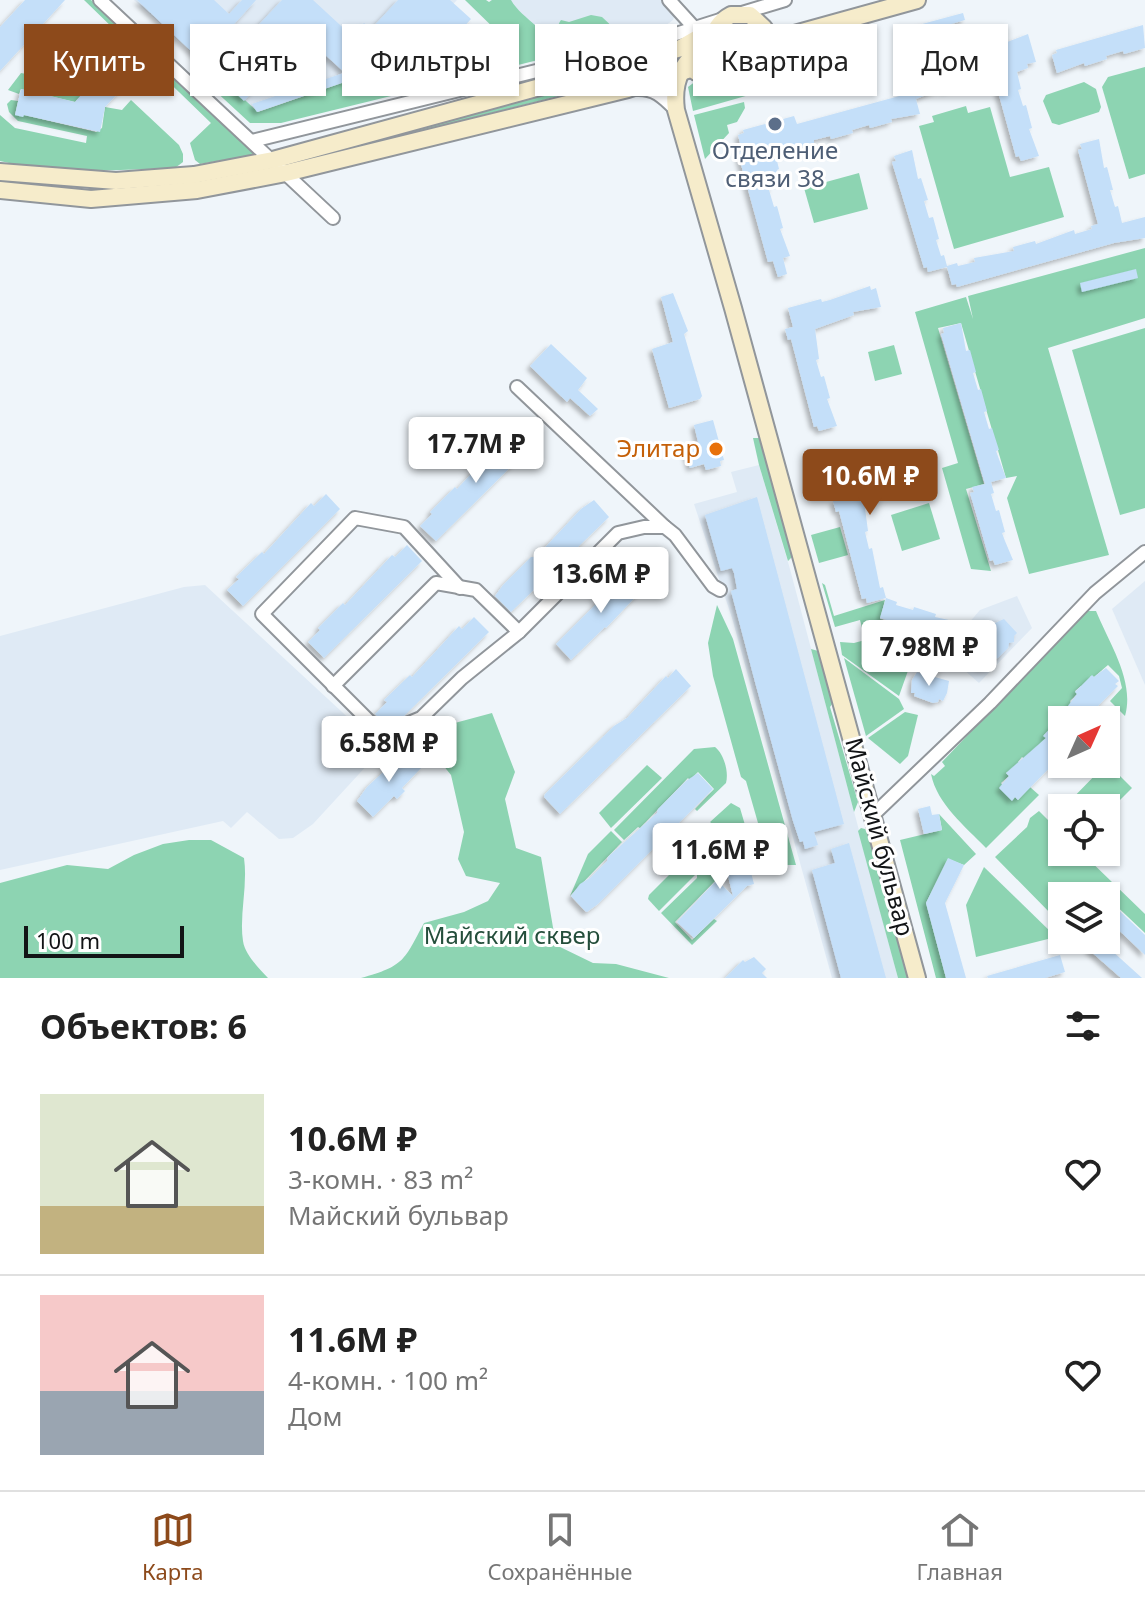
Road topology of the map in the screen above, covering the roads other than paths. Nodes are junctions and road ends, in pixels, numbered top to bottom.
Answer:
1 (100, 0) edge
2 (785, 0) edge
3 (917, 0) edge
4 (674, 4) edge
5 (758, 21) junction
6 (706, 24) edge
7 (711, 24) edge
8 (730, 24) edge
9 (744, 24) edge
10 (760, 24) edge
11 (765, 24) edge
12 (831, 24) edge
13 (693, 31) edge
14 (693, 42) edge
15 (693, 57) edge
16 (693, 70) edge
17 (680, 72) junction
18 (677, 73) edge
19 (693, 74) edge
20 (600, 96) edge
21 (662, 96) edge
22 (676, 103) junction
23 (252, 141) junction
24 (273, 160) junction
25 (0, 172) edge
26 (286, 173) junction
27 (0, 190) edge
28 (333, 218) dead end
29 (517, 387) dead end
30 (665, 527) junction
31 (1145, 552) edge
32 (460, 588) junction
33 (720, 590) dead end
34 (519, 632) junction
35 (333, 686) junction
36 (873, 815) junction
37 (917, 978) edge

1 - 23 street
2 - 8 street
3 - 12 main road
4 - 6 street
4 - 7 street
5 - 9 main road
5 - 10 main road
5 - 11 main road
13 - 23 street
14 - 24 main road
15 - 17 main road
16 - 17 main road
17 - 18 main road
17 - 22 main road
19 - 22 main road
20 - 26 main road
21 - 22 street
22 - 36 main road, Майский бульвар
23 - 24 street
24 - 25 main road
24 - 26 street
26 - 27 main road
26 - 28 street
29 - 30 street
30 - 33 street
30 - 34 street
31 - 36 street
32 - 34 street
32 - 35 street
32 - 35 street
34 - 35 street
36 - 37 main road, Майский бульвар

